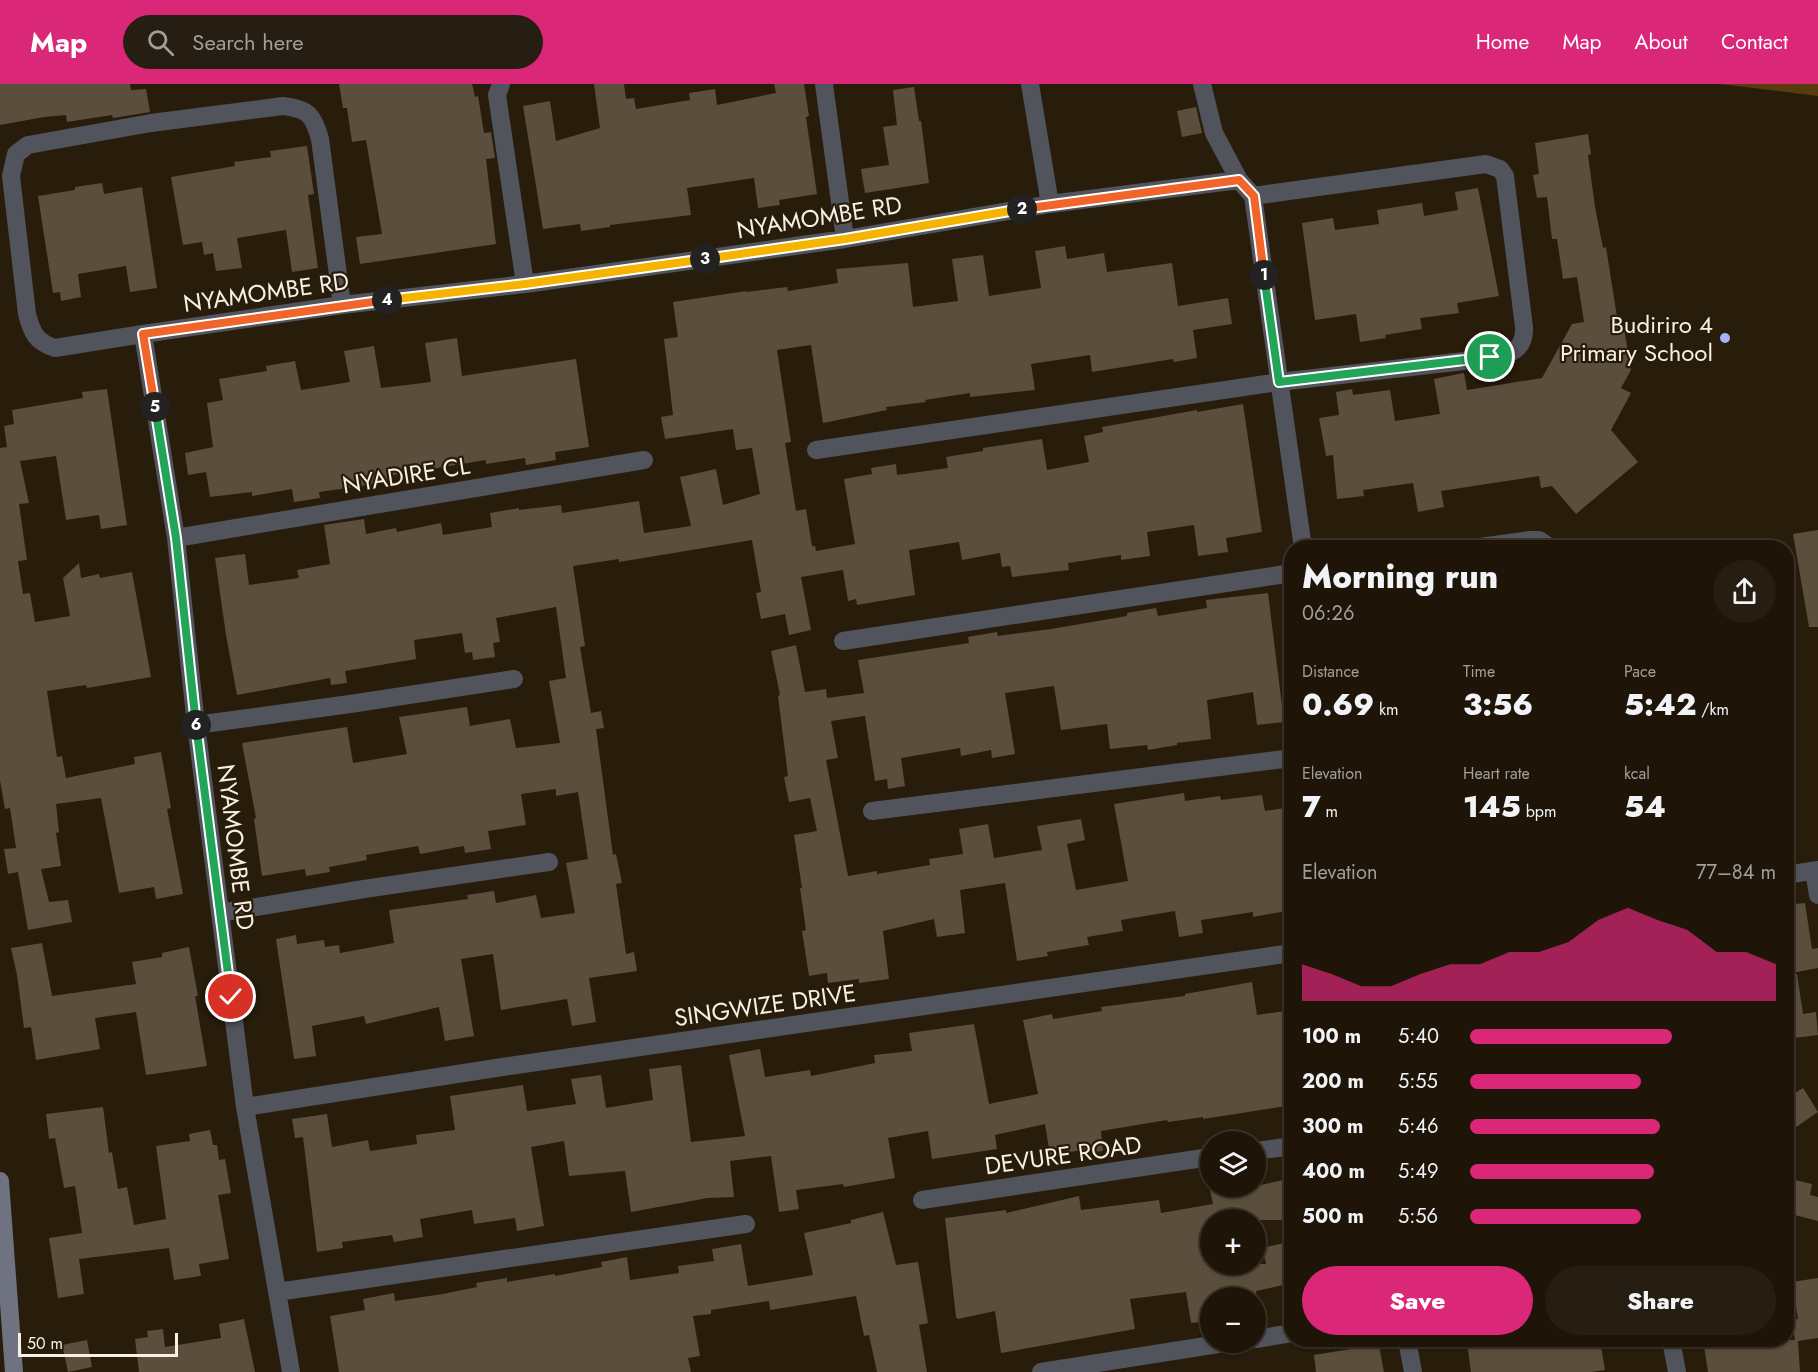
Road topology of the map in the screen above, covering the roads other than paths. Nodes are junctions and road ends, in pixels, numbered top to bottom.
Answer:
1 (501, 84) edge
2 (824, 84) edge
3 (1030, 84) edge
4 (1202, 84) edge
5 (1239, 180) junction
6 (1254, 196) junction
7 (1050, 204) junction
8 (845, 239) junction
9 (525, 284) junction
10 (342, 305) junction
11 (143, 334) junction
12 (1279, 382) junction
13 (816, 450) dead end
14 (644, 460) dead end
15 (176, 538) junction
16 (1303, 540) edge
17 (1284, 574) edge
18 (843, 641) dead end
19 (514, 679) dead end
20 (196, 725) junction
21 (1284, 759) edge
22 (872, 811) dead end
23 (549, 862) dead end
24 (1816, 870) edge
25 (1794, 874) edge
26 (1818, 895) edge
27 (220, 913) junction
28 (1284, 954) edge
29 (245, 1107) junction
30 (1284, 1147) edge
31 (1266, 1150) edge
32 (1200, 1158) edge
33 (0, 1181) edge
34 (922, 1200) dead end
35 (746, 1224) dead end
36 (278, 1292) junction
37 (1284, 1334) edge
38 (1266, 1337) edge
39 (1200, 1347) edge
40 (1408, 1347) edge
41 (1672, 1347) edge
42 (14, 1372) edge
43 (291, 1372) edge
44 (1041, 1372) edge
45 (1413, 1372) edge
46 (1677, 1372) edge

1 - 9 street
2 - 8 street
3 - 7 street
4 - 5 street
5 - 6 street
5 - 7 street, NYAMOMBE RD
6 - 12 street
6 - 12 street
7 - 8 street, NYAMOMBE RD
8 - 9 street, NYAMOMBE RD
9 - 10 street, NYAMOMBE RD
10 - 11 street, NYAMOMBE RD
10 - 11 street
11 - 15 street, NYAMOMBE RD
12 - 13 street
12 - 16 street
14 - 15 street, NYADIRE CL
15 - 20 street, NYAMOMBE RD
17 - 18 street
19 - 20 street
20 - 27 street, NYAMOMBE RD
21 - 22 street
23 - 27 street
24 - 25 street
24 - 26 street
27 - 29 street, NYAMOMBE RD
28 - 29 street, SINGWIZE DRIVE
29 - 36 street, NYAMOMBE RD
30 - 31 street
32 - 34 street, DEVURE ROAD
33 - 42 street
35 - 36 street
36 - 43 street, NYAMOMBE RD
37 - 38 street
39 - 44 street
40 - 45 street
41 - 46 street

